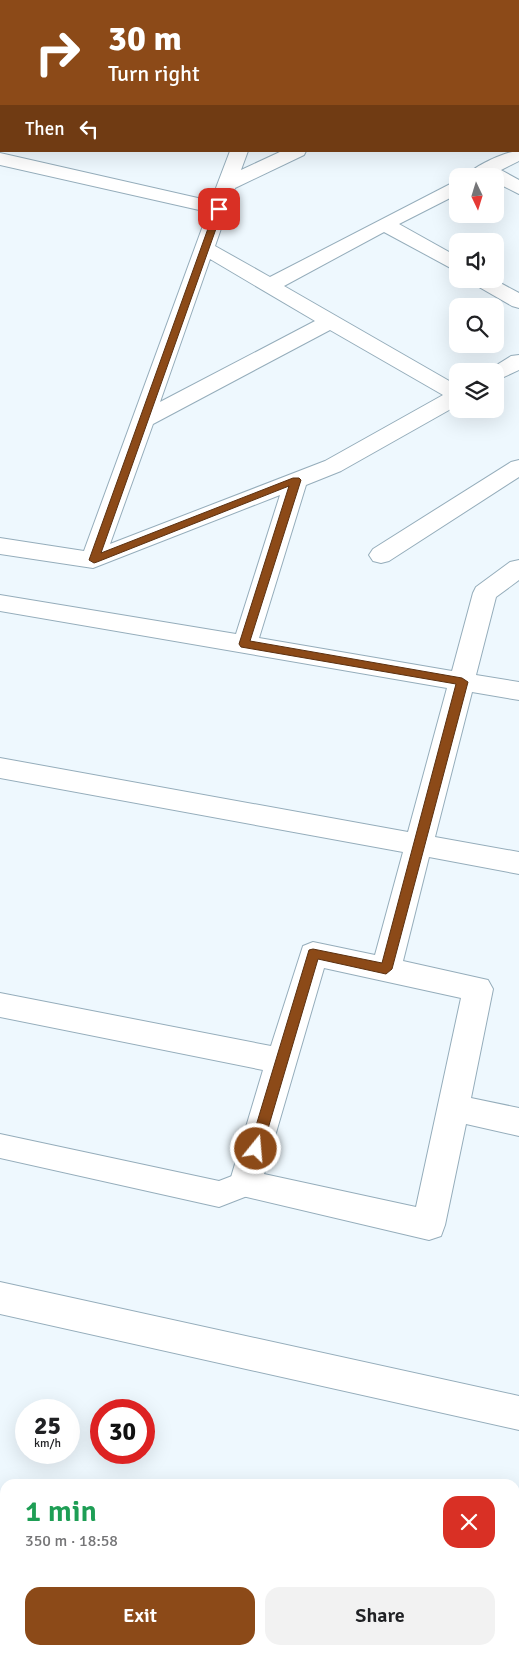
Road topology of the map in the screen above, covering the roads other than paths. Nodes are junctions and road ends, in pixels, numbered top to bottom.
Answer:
1 (239, 152) edge
2 (295, 152) edge
3 (519, 154) edge
4 (0, 159) edge
5 (491, 168) edge
6 (504, 182) edge
7 (228, 184) junction
8 (519, 188) edge
9 (449, 191) edge
10 (219, 209) junction
11 (384, 224) junction
12 (205, 248) junction
13 (449, 261) edge
14 (270, 285) junction
15 (495, 288) edge
16 (519, 302) edge
17 (331, 321) junction
18 (449, 391) edge
19 (449, 401) edge
20 (143, 420) junction
21 (519, 468) edge
22 (296, 480) junction
23 (0, 546) edge
24 (381, 555) dead end
25 (94, 560) junction
26 (519, 568) edge
27 (0, 603) edge
28 (244, 644) junction
29 (462, 682) junction
30 (519, 691) edge
31 (0, 768) edge
32 (419, 845) junction
33 (519, 863) edge
34 (386, 969) junction
35 (0, 1006) edge
36 (282, 1061) junction
37 (453, 1108) junction
38 (519, 1122) edge
39 (0, 1146) edge
40 (245, 1184) junction
41 (0, 1298) edge
42 (519, 1413) edge

1 - 7 street
2 - 7 street
3 - 5 street
4 - 10 street
6 - 8 street
7 - 10 street
9 - 11 street
10 - 12 street
11 - 13 street
11 - 14 street
12 - 14 street
12 - 20 street
14 - 17 street
15 - 16 street
17 - 18 street
17 - 20 street
19 - 22 street
20 - 25 street
21 - 24 street
22 - 25 street
22 - 28 street
23 - 25 street
26 - 29 street
27 - 28 street
28 - 29 street
29 - 30 street
29 - 32 street
31 - 32 street
32 - 33 street
32 - 34 street
34 - 36 street
34 - 37 street
35 - 36 street
36 - 40 street
37 - 38 street
37 - 40 street
39 - 40 lane
41 - 42 street

